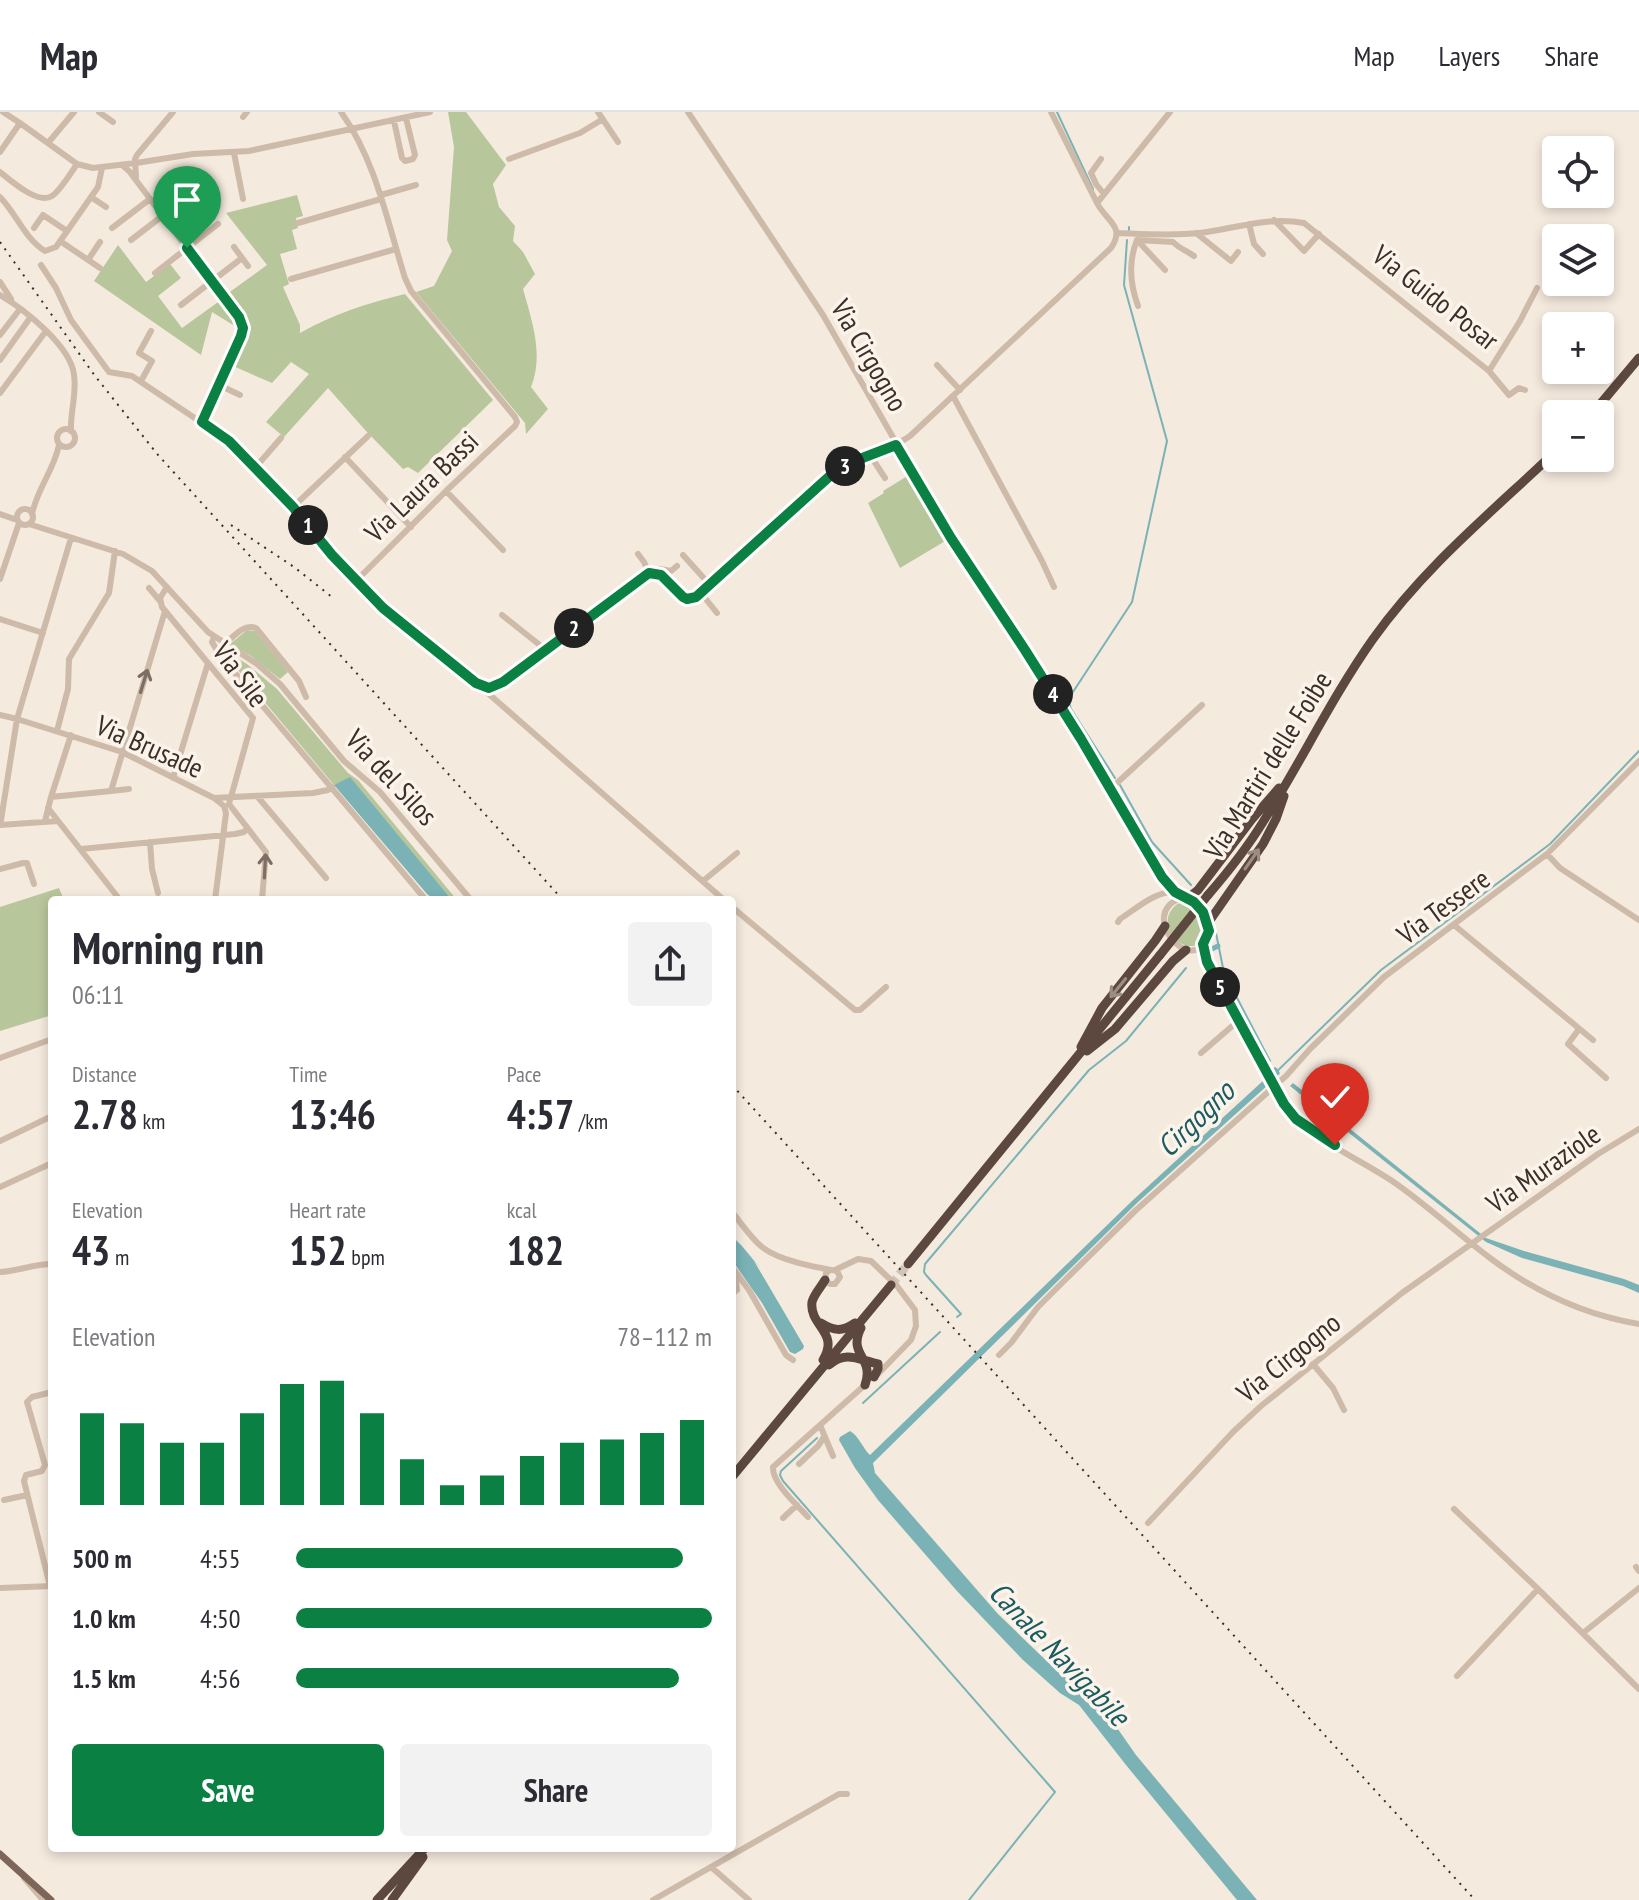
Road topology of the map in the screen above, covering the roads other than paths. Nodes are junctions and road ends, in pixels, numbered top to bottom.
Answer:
1 (74, 112) edge
2 (99, 112) edge
3 (173, 112) edge
4 (341, 112) edge
5 (430, 112) edge
6 (688, 112) edge
7 (1051, 112) edge
8 (1170, 112) edge
9 (7, 113) edge
10 (600, 116) edge
11 (406, 118) junction
12 (394, 121) junction
13 (113, 122) dead end
14 (20, 123) junction
15 (352, 129) junction
16 (618, 142) dead end
17 (48, 143) junction
18 (0, 152) edge
19 (234, 153) junction
20 (509, 159) dead end
21 (1101, 159) dead end
22 (136, 163) junction
23 (77, 164) junction
24 (122, 165) junction
25 (102, 168) junction
26 (0, 172) edge
27 (136, 180) junction
28 (416, 185) dead end
29 (191, 194) dead end
30 (1104, 194) junction
31 (0, 197) edge
32 (91, 197) junction
33 (381, 197) junction
34 (150, 199) junction
35 (243, 199) dead end
36 (1097, 203) junction
37 (106, 207) dead end
38 (162, 216) junction
39 (1274, 220) junction
40 (298, 223) dead end
41 (218, 224) dead end
42 (1249, 224) junction
43 (34, 228) dead end
44 (112, 228) dead end
45 (67, 231) junction
46 (1117, 233) junction
47 (1196, 233) junction
48 (1319, 234) junction
49 (1136, 237) junction
50 (131, 240) dead end
51 (60, 241) junction
52 (100, 242) dead end
53 (234, 247) dead end
54 (187, 248) junction
55 (396, 249) junction
56 (1238, 252) dead end
57 (1263, 254) dead end
58 (1194, 256) dead end
59 (242, 258) junction
60 (88, 260) junction
61 (41, 265) dead end
62 (248, 266) dead end
63 (100, 268) dead end
64 (1165, 270) dead end
65 (155, 273) dead end
66 (291, 279) dead end
67 (211, 280) junction
68 (0, 282) edge
69 (1537, 288) dead end
70 (2, 296) edge
71 (13, 302) junction
72 (181, 305) dead end
73 (1138, 306) dead end
74 (20, 309) junction
75 (30, 318) junction
76 (46, 331) junction
77 (151, 331) dead end
78 (0, 335) edge
79 (1639, 358) edge
80 (0, 360) edge
81 (937, 365) dead end
82 (1489, 371) junction
83 (141, 381) junction
84 (219, 385) junction
85 (960, 390) junction
86 (1525, 390) dead end
87 (0, 393) edge
88 (240, 395) dead end
89 (953, 396) junction
90 (1604, 400) edge
91 (202, 422) junction
92 (67, 430) junction
93 (368, 436) dead end
94 (281, 438) dead end
95 (896, 445) junction
96 (62, 446) junction
97 (870, 455) junction
98 (345, 457) junction
99 (1542, 464) edge
100 (255, 468) junction
101 (885, 478) dead end
102 (446, 491) junction
103 (36, 498) junction
104 (293, 507) junction
105 (3, 514) edge
106 (33, 515) junction
107 (20, 516) junction
108 (29, 524) junction
109 (411, 527) junction
110 (45, 529) junction
111 (71, 538) junction
112 (503, 550) dead end
113 (115, 551) junction
114 (638, 554) dead end
115 (683, 555) dead end
116 (677, 566) dead end
117 (651, 573) junction
118 (0, 577) edge
119 (356, 581) junction
120 (710, 585) junction
121 (167, 587) junction
122 (1054, 587) dead end
123 (149, 588) dead end
124 (701, 593) junction
125 (160, 601) junction
126 (165, 611) junction
127 (717, 613) dead end
128 (502, 615) dead end
129 (0, 619) edge
130 (43, 633) junction
131 (214, 637) junction
132 (225, 643) junction
133 (546, 650) junction
134 (208, 663) junction
135 (293, 672) junction
136 (476, 683) junction
137 (280, 684) junction
138 (306, 697) dead end
139 (1202, 705) dead end
140 (0, 715) edge
141 (17, 719) junction
142 (57, 731) junction
143 (71, 735) junction
144 (122, 752) junction
145 (1639, 761) edge
146 (1290, 777) junction
147 (173, 778) junction
148 (2, 786) edge
149 (332, 787) junction
150 (1110, 787) junction
151 (129, 789) dead end
152 (111, 791) junction
153 (257, 796) junction
154 (51, 797) junction
155 (214, 798) junction
156 (231, 798) junction
157 (48, 808) junction
158 (226, 815) junction
159 (237, 815) junction
160 (45, 821) junction
161 (58, 821) junction
162 (1, 822) edge
163 (247, 828) junction
164 (222, 835) junction
165 (150, 842) junction
166 (81, 849) junction
167 (737, 853) dead end
168 (1547, 854) junction
169 (0, 869) edge
170 (42, 871) dead end
171 (31, 874) junction
172 (1162, 877) junction
173 (326, 878) dead end
174 (703, 881) junction
175 (34, 884) dead end
176 (1166, 892) junction
177 (1175, 892) junction
178 (158, 893) dead end
179 (117, 896) edge
180 (215, 896) edge
181 (262, 896) edge
182 (423, 896) edge
183 (468, 896) edge
184 (720, 896) edge
185 (1187, 899) junction
186 (736, 910) edge
187 (1165, 910) junction
188 (1639, 920) edge
189 (1118, 922) dead end
190 (1208, 923) junction
191 (1454, 925) junction
192 (1165, 926) junction
193 (1203, 944) junction
194 (1189, 950) junction
195 (1207, 962) junction
196 (886, 987) dead end
197 (1238, 1021) junction
198 (1579, 1029) junction
199 (48, 1040) edge
200 (1593, 1040) dead end
201 (1201, 1053) dead end
202 (0, 1058) edge
203 (1074, 1060) junction
204 (1606, 1078) dead end
205 (1274, 1087) junction
206 (48, 1118) edge
207 (1639, 1129) edge
208 (0, 1141) edge
209 (48, 1165) edge
210 (0, 1187) edge
211 (736, 1217) edge
212 (1476, 1243) junction
213 (48, 1264) edge
214 (908, 1264) tunnel mouth
215 (0, 1272) edge
216 (736, 1273) edge
217 (831, 1276) junction
218 (891, 1285) tunnel mouth
219 (749, 1289) junction
220 (736, 1292) edge
221 (870, 1311) junction
222 (818, 1322) junction
223 (1639, 1324) edge
224 (999, 1355) dead end
225 (894, 1358) junction
226 (793, 1360) dead end
227 (865, 1360) junction
228 (878, 1364) junction
229 (1313, 1364) junction
230 (812, 1381) junction
231 (870, 1381) junction
232 (48, 1393) edge
233 (1344, 1410) dead end
234 (820, 1425) junction
235 (824, 1437) junction
236 (833, 1456) dead end
237 (799, 1464) dead end
238 (736, 1472) edge
239 (27, 1495) junction
240 (4, 1500) dead end
241 (797, 1505) junction
242 (1454, 1509) dead end
243 (808, 1517) dead end
244 (783, 1518) dead end
245 (1148, 1523) dead end
246 (48, 1575) edge
247 (48, 1586) edge
248 (0, 1588) edge
249 (1639, 1588) edge
250 (1538, 1589) junction
251 (1583, 1633) junction
252 (1457, 1676) dead end
253 (1639, 1689) edge
254 (847, 1794) dead end
255 (424, 1852) edge
256 (425, 1852) edge
257 (0, 1854) edge
258 (711, 1867) junction
259 (23, 1875) junction
260 (43, 1900) edge
261 (51, 1900) edge
262 (377, 1900) edge
263 (392, 1900) edge
264 (653, 1900) edge
265 (749, 1900) edge

1 - 17 street
2 - 13 street
3 - 22 street
4 - 15 street
5 - 11 street
6 - 95 street, Via Cirgogno
7 - 36 street
8 - 30 street
9 - 14 street
10 - 16 street
10 - 20 street
11 - 12 street
11 - 12 street
12 - 15 street
14 - 17 street
14 - 18 street
15 - 19 street
15 - 33 street
17 - 23 street
19 - 22 street
19 - 35 street
21 - 30 street
22 - 24 street
22 - 27 street
23 - 25 street
23 - 26 street
24 - 25 street
24 - 27 street
25 - 32 street
27 - 34 street
28 - 33 street
29 - 38 street
30 - 36 street
31 - 51 street
32 - 37 street
32 - 45 street
33 - 40 street
33 - 55 street
34 - 38 street
34 - 44 street
36 - 46 street
38 - 50 street
38 - 54 street
39 - 42 street, Via Guido Posar
39 - 48 street, Via Guido Posar
39 - 48 street
41 - 54 street
42 - 47 street, Via Guido Posar
42 - 57 street
43 - 45 street
45 - 51 street
46 - 49 street, Via Guido Posar
46 - 85 street
47 - 49 street, Via Guido Posar
47 - 56 street
48 - 82 street, Via Guido Posar
49 - 58 street, Via Guido Posar
49 - 64 street
49 - 73 street
51 - 60 street
52 - 60 street
53 - 59 street
54 - 65 street
54 - 67 street
55 - 66 street
55 - 102 street, Via Laura Bassi
59 - 62 street
59 - 67 street
60 - 63 street
61 - 83 street
67 - 72 street
67 - 84 street
68 - 71 street
69 - 82 street, Via Guido Posar
70 - 71 street
71 - 74 street
74 - 75 street
74 - 78 street
75 - 76 street
75 - 80 street
76 - 87 street
76 - 92 street
77 - 83 street
79 - 90 highway
81 - 85 street
82 - 86 street
83 - 91 street
84 - 88 street
84 - 91 street
85 - 89 street
89 - 95 street
89 - 122 street
91 - 100 street
92 - 96 street
92 - 96 street
93 - 98 street
94 - 100 street
95 - 97 street
95 - 150 street, Via Cirgogno
96 - 103 street
97 - 101 street
97 - 120 street
98 - 104 street
98 - 109 street
99 - 146 highway, Via Martiri delle Foibe
100 - 104 street
102 - 109 street, Via Laura Bassi
102 - 112 street
103 - 106 street
103 - 107 street
104 - 119 street
105 - 107 street
106 - 107 street
106 - 108 street
106 - 110 street
107 - 108 street
107 - 118 street
108 - 110 street
109 - 119 street, Via Laura Bassi
110 - 111 street
111 - 113 street
111 - 130 street
113 - 121 street
113 - 142 street
114 - 117 street
115 - 120 street
116 - 117 street
117 - 124 street
117 - 133 street
119 - 136 street
120 - 124 street
121 - 125 street
121 - 131 street
123 - 125 street, Via Sile
124 - 127 street
125 - 126 street, Via Sile
126 - 134 street, Via Sile
144 -> 126 street
128 - 133 street
129 - 130 street
130 - 141 street
131 - 132 street, Via del Silos
131 - 149 street
132 - 135 street
132 - 137 street, Via del Silos
133 - 136 street
134 - 147 street
134 - 156 street, Via Sile
135 - 137 street
135 - 138 street
136 - 174 street
137 - 183 street, Via del Silos
139 - 150 street
140 - 141 street, Via Brusade
141 - 142 street, Via Brusade
141 - 148 street
142 - 143 street, Via Brusade
143 - 144 street, Via Brusade
143 - 154 street
144 - 147 street, Via Brusade
144 - 152 street
145 - 168 street, Via Tessere
146 - 185 highway
190 -> 146 highway
146 - 203 highway, Via Martiri delle Foibe, bridge
147 - 155 street, Via Brusade
148 - 162 street
149 - 153 street, Via Brusade
149 - 182 street
150 - 172 street, Via Cirgogno
151 - 152 street
152 - 154 street
153 - 156 street, Via Brusade
153 - 173 street
154 - 157 street
155 - 156 street, Via Brusade
155 - 158 street
156 - 159 street
157 - 160 street
157 - 161 street
158 - 159 street
158 - 164 street
159 - 163 street
160 - 161 street
160 - 162 street
161 - 166 street
163 - 164 street
181 -> 163 street
164 - 165 street
164 - 180 street
165 - 166 street
165 - 178 street
166 - 179 street
167 - 174 street
168 - 188 street
168 - 191 street, Via Tessere
169 - 171 street
170 - 171 street
171 - 175 street
172 - 176 street, Via Cirgogno
172 - 177 street, Via Cirgogno
174 - 184 street
176 - 177 street
176 - 187 street, Via Cirgogno
176 - 189 street
177 - 185 street, Via Cirgogno
185 - 187 street
185 - 190 street
186 - 196 street
187 - 192 street
190 - 193 street
191 - 198 street
191 - 205 street, Via Tessere
192 - 194 street
192 -> 203 highway
193 - 194 street
193 - 195 street
194 - 195 street
194 - 203 highway
195 - 197 street
197 - 201 street
197 - 205 street
198 - 200 street
198 - 204 street
199 - 202 street
203 - 214 highway, Via Martiri delle Foibe
205 - 212 street
205 - 224 street, Via Tessere
206 - 208 street
207 - 212 street, Via Muraziole
209 - 210 street
211 - 217 street
212 - 223 street
212 - 229 street, Via Cirgogno
213 - 215 street
216 - 219 street
217 - 222 highway
217 - 225 street
218 - 221 highway
219 - 220 street
219 - 226 street
221 - 222 highway
221 - 227 highway
221 - 230 highway
222 - 230 highway
225 - 228 street
225 - 231 street
227 - 228 highway
227 - 230 highway
227 - 231 highway
228 - 231 highway
229 - 233 street
229 - 245 street, Via Cirgogno
230 - 238 highway
231 - 234 street
232 - 239 street
234 - 235 street
234 - 241 street
235 - 236 street
235 - 237 street
239 - 240 street
239 - 246 street
241 - 243 street
241 - 244 street
242 - 250 street
247 - 248 street
249 - 251 street
250 - 251 street
250 - 252 street
251 - 253 street
254 - 258 street
255 - 262 highway
256 - 263 highway
257 - 259 main road
258 - 264 street
258 - 265 street
259 - 260 street
259 - 261 main road

